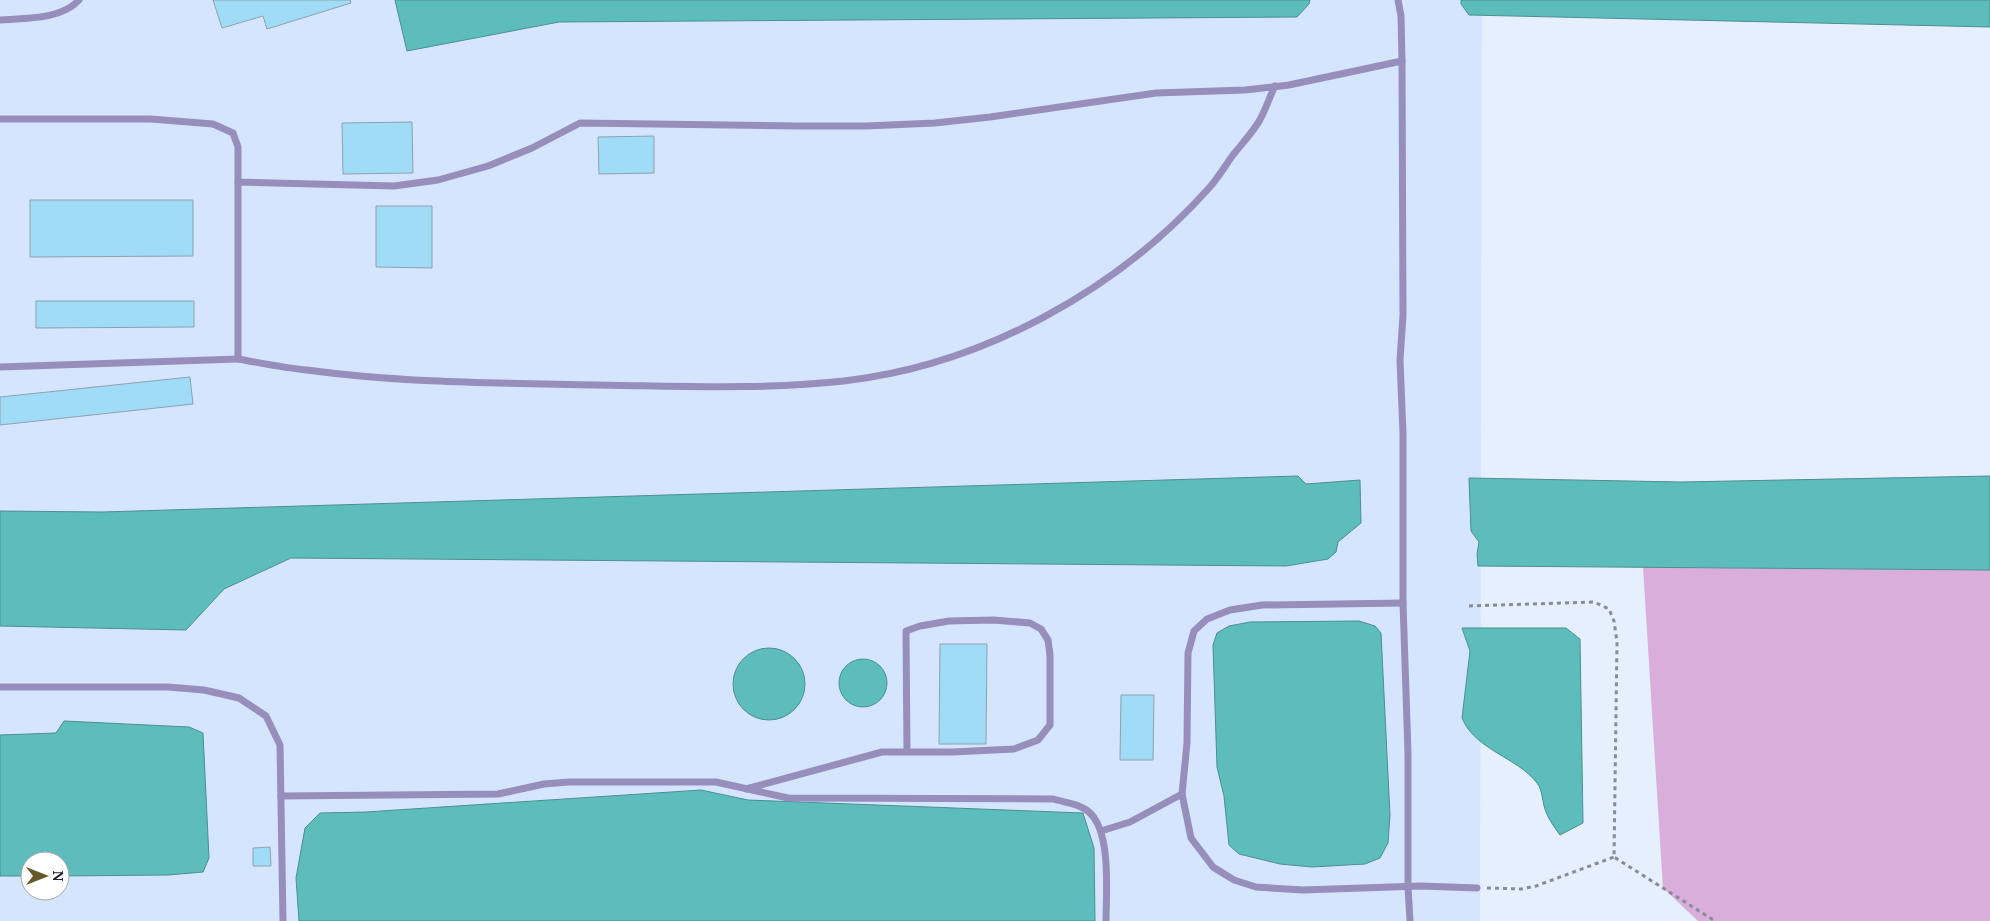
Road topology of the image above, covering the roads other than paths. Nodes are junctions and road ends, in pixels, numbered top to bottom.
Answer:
1 (80, 0) edge
2 (1398, 0) edge
3 (0, 20) edge
4 (1402, 61) junction
5 (1275, 86) junction
6 (0, 119) edge
7 (238, 182) junction
8 (238, 359) junction
9 (0, 367) edge
10 (1403, 603) junction
11 (0, 687) edge
12 (907, 752) junction
13 (744, 789) junction
14 (1182, 794) junction
15 (281, 796) junction
16 (1101, 831) junction
17 (1408, 887) junction
18 (1478, 888) road end
19 (283, 921) edge
20 (1106, 921) edge
21 (1410, 921) edge

1 - 3 lane
2 - 4 lane
4 - 5 lane
4 - 10 lane
5 - 7 lane
5 - 8 lane
6 - 7 lane
7 - 8 lane
8 - 9 lane
10 - 14 lane
10 - 17 lane
11 - 15 lane
12 - 12 lane
12 - 13 lane
13 - 15 lane
13 - 16 lane
14 - 16 lane
14 - 17 lane
15 - 19 lane
16 - 20 lane
17 - 18 lane
17 - 21 lane

